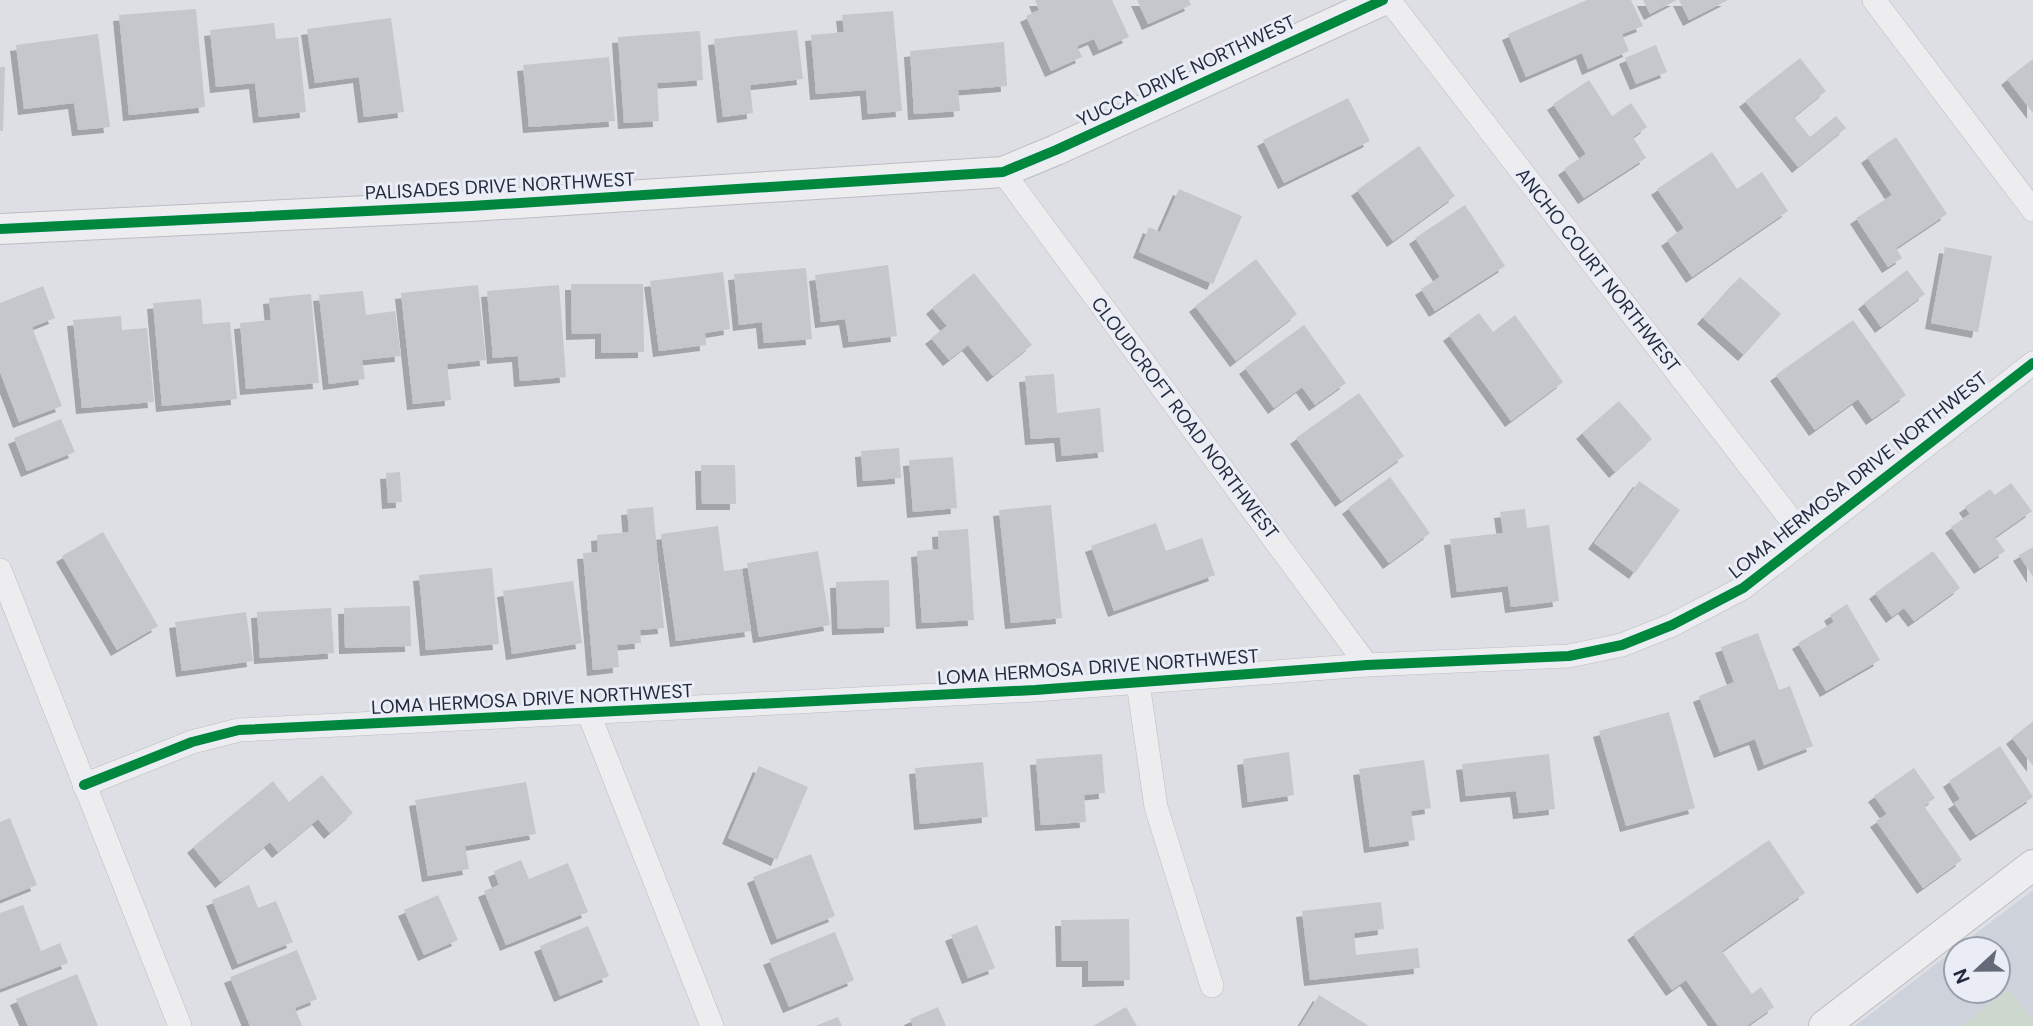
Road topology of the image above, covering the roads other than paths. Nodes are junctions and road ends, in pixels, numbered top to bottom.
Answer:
1 (1383, 0) edge
2 (1389, 0) edge
3 (1874, 0) edge
4 (1003, 172) junction
5 (2033, 210) edge
6 (0, 229) edge
7 (2033, 363) edge
8 (1806, 539) junction
9 (0, 570) edge
10 (1367, 665) junction
11 (1138, 682) junction
12 (589, 715) junction
13 (84, 785) junction
14 (2033, 865) edge
15 (1212, 986) dead end
16 (180, 1026) edge
17 (712, 1026) edge
18 (1824, 1026) edge

1 - 4 street, YUCCA DRIVE NORTHWEST
2 - 8 street, ANCHO COURT NORTHWEST
3 - 5 street
4 - 6 street, PALISADES DRIVE NORTHWEST
4 - 10 street, CLOUDCROFT ROAD NORTHWEST
7 - 8 street, LOMA HERMOSA DRIVE NORTHWEST
8 - 10 street, LOMA HERMOSA DRIVE NORTHWEST
9 - 13 street
10 - 11 street, LOMA HERMOSA DRIVE NORTHWEST
11 - 12 street, LOMA HERMOSA DRIVE NORTHWEST
11 - 15 street
12 - 13 street, LOMA HERMOSA DRIVE NORTHWEST
12 - 17 street
13 - 16 street
14 - 18 street

